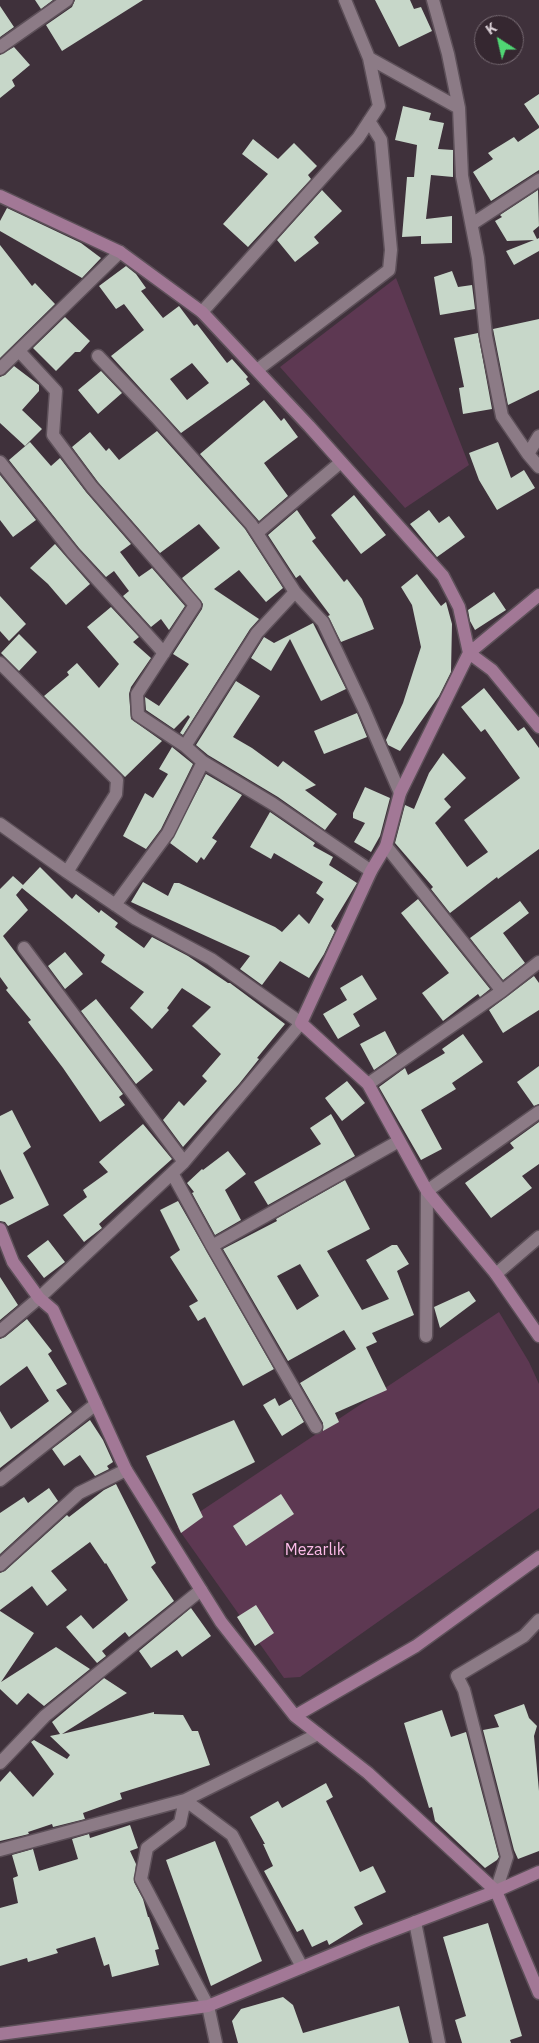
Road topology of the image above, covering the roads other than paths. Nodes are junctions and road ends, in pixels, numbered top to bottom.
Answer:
1 (67, 0) edge
2 (345, 0) edge
3 (434, 0) edge
4 (0, 47) edge
5 (369, 58) junction
6 (459, 108) junction
7 (369, 121) junction
8 (539, 180) edge
9 (1, 198) edge
10 (472, 224) junction
11 (120, 252) junction
12 (202, 312) junction
13 (18, 351) junction
14 (98, 356) dead end
15 (0, 369) edge
16 (257, 370) junction
17 (539, 436) edge
18 (528, 454) junction
19 (0, 462) edge
20 (340, 462) junction
21 (539, 466) edge
22 (257, 533) junction
23 (295, 592) junction
24 (539, 595) edge
25 (164, 653) junction
26 (469, 653) junction
27 (0, 663) edge
28 (539, 727) edge
29 (185, 746) junction
30 (203, 762) junction
31 (400, 793) junction
32 (0, 824) edge
33 (386, 846) junction
34 (371, 871) junction
35 (67, 872) junction
36 (115, 905) junction
37 (24, 948) dead end
38 (539, 962) edge
39 (502, 991) junction
40 (300, 1023) junction
41 (368, 1084) junction
42 (539, 1112) edge
43 (400, 1141) junction
44 (184, 1162) junction
45 (172, 1173) junction
46 (427, 1191) junction
47 (0, 1229) edge
48 (539, 1237) edge
49 (212, 1246) junction
50 (496, 1274) junction
51 (39, 1298) junction
52 (0, 1331) edge
53 (426, 1336) dead end
54 (539, 1336) edge
55 (96, 1404) junction
56 (316, 1427) dead end
57 (126, 1470) junction
58 (0, 1480) edge
59 (539, 1557) edge
60 (0, 1566) edge
61 (201, 1590) junction
62 (539, 1620) edge
63 (296, 1716) junction
64 (318, 1734) junction
65 (0, 1763) edge
66 (185, 1800) junction
67 (0, 1850) edge
68 (539, 1872) edge
69 (496, 1891) junction
70 (415, 1922) junction
71 (302, 1967) junction
72 (539, 1993) edge
73 (208, 2006) junction
74 (0, 2034) edge
75 (216, 2043) edge
76 (439, 2043) edge

1 - 4 street
2 - 5 street
3 - 6 street
5 - 6 street
5 - 7 street
6 - 10 street
7 - 12 street
7 - 16 street
8 - 10 street
9 - 11 street
10 - 18 street
11 - 12 street
11 - 13 street
12 - 16 street
13 - 15 street
13 - 25 street
14 - 22 street
16 - 20 street
17 - 18 street
18 - 21 street
19 - 25 street
20 - 22 street
20 - 26 street
22 - 23 street
23 - 29 street
23 - 31 street
24 - 26 street
25 - 29 street
26 - 28 street
26 - 31 street
27 - 35 street
29 - 30 street
30 - 34 street
30 - 36 street
31 - 33 street
32 - 35 street
33 - 34 street
33 - 39 street
34 - 40 street
35 - 36 street
36 - 40 street
37 - 44 street
38 - 39 street
39 - 41 street
40 - 41 street
40 - 44 street
41 - 43 street
42 - 46 street
43 - 46 street
43 - 49 street
44 - 45 street
45 - 49 street
45 - 51 street
46 - 50 street
46 - 53 street
47 - 51 street
48 - 50 street
49 - 56 street
50 - 54 street
51 - 52 street
51 - 55 street
55 - 57 street
55 - 58 street
57 - 60 street
57 - 61 street
59 - 63 street
61 - 63 street
61 - 65 street
62 - 69 street
63 - 64 street
64 - 66 street
64 - 69 street
66 - 67 street
66 - 71 street
66 - 73 street
68 - 69 street
69 - 70 street
69 - 72 street
70 - 71 street
70 - 76 street
71 - 73 street
73 - 74 street
73 - 75 street

